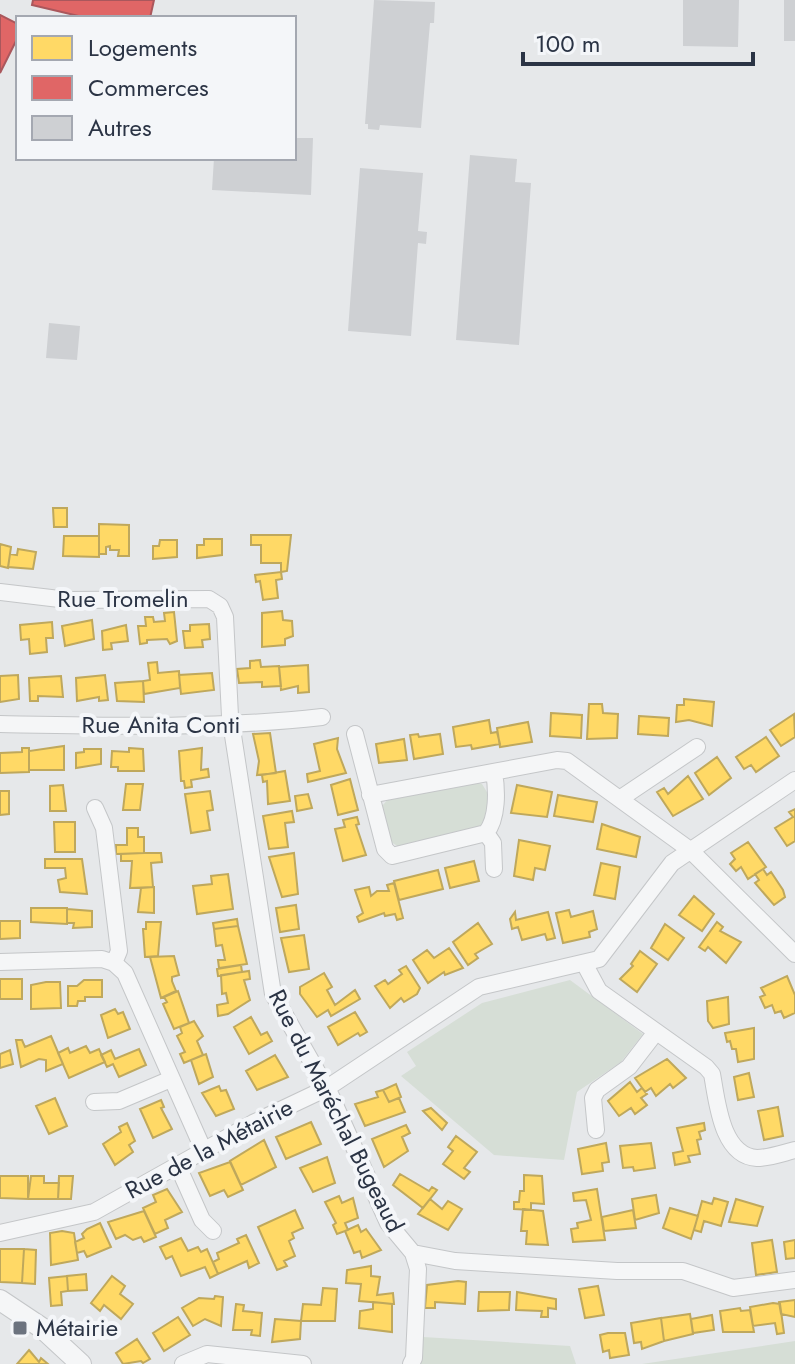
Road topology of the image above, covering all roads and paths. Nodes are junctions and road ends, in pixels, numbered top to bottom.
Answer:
1 (0, 592) edge
2 (322, 717) dead end
3 (0, 724) edge
4 (232, 725) junction
5 (355, 734) dead end
6 (697, 747) dead end
7 (494, 772) junction
8 (795, 780) edge
9 (370, 795) junction
10 (621, 798) junction
11 (95, 808) dead end
12 (486, 833) junction
13 (690, 850) junction
14 (494, 869) dead end
15 (795, 954) edge
16 (0, 962) edge
17 (114, 963) junction
18 (584, 963) junction
19 (656, 1032) junction
20 (171, 1079) junction
21 (327, 1088) junction
22 (94, 1102) dead end
23 (596, 1130) dead end
24 (203, 1149) junction
25 (795, 1150) edge
26 (177, 1164) junction
27 (213, 1231) dead end
28 (0, 1233) edge
29 (413, 1253) junction
30 (795, 1280) edge
31 (0, 1300) edge
32 (81, 1364) edge
33 (183, 1364) edge
34 (303, 1364) edge
35 (411, 1364) edge

1 - 4 street, Rue Tromelin
2 - 4 street, Rue Anita Conti
3 - 4 street, Rue Anita Conti
4 - 21 street, Rue du Maréchal Bugeaud
5 - 9 street
6 - 10 street
7 - 9 street
7 - 10 street
7 - 12 street
8 - 13 street, Rue de la Métairie
9 - 12 street
10 - 13 street
11 - 17 street
12 - 14 street
13 - 15 street
13 - 18 street, Rue de la Métairie
16 - 17 street
17 - 20 street
18 - 19 street
18 - 21 street, Rue de la Métairie
19 - 23 street
19 - 25 street
20 - 22 street
20 - 24 street
21 - 24 street, Rue de la Métairie
21 - 29 street, Rue du Maréchal Bugeaud
24 - 26 street, Rue de la Métairie
26 - 27 street
26 - 28 street, Rue de la Métairie
29 - 30 street, Rue du Maréchal Bugeaud
29 - 35 street
31 - 32 street
33 - 34 street

